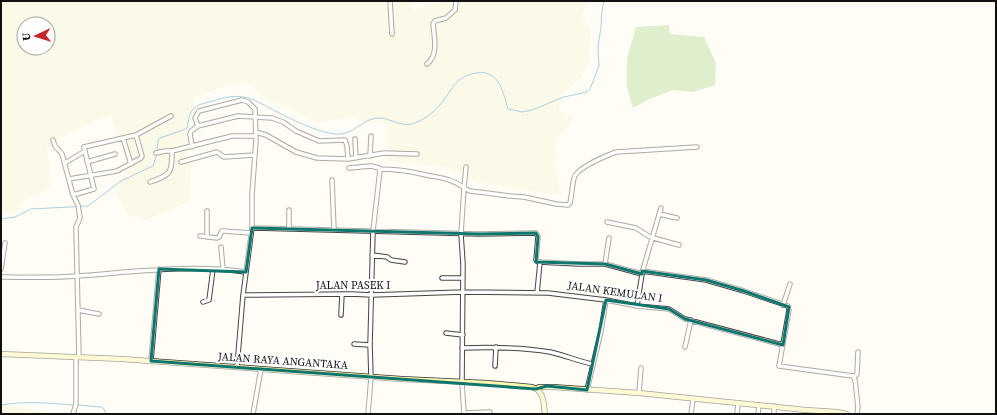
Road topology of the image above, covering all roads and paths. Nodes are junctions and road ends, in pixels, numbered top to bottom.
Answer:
1 (390, 1) edge
2 (456, 1) edge
3 (392, 34) dead end
4 (427, 64) dead end
5 (171, 116) dead end
6 (256, 117) junction
7 (198, 126) junction
8 (136, 135) junction
9 (371, 136) dead end
10 (123, 138) junction
11 (256, 138) junction
12 (355, 139) dead end
13 (53, 140) dead end
14 (192, 147) junction
15 (697, 147) dead end
16 (85, 151) junction
17 (172, 151) junction
18 (156, 153) dead end
19 (115, 154) dead end
20 (417, 154) dead end
21 (255, 155) junction
22 (370, 156) junction
23 (348, 158) junction
24 (356, 158) junction
25 (87, 162) junction
26 (181, 162) dead end
27 (65, 163) junction
28 (131, 164) junction
29 (466, 167) dead end
30 (349, 168) dead end
31 (380, 169) junction
32 (91, 175) junction
33 (69, 179) junction
34 (332, 180) dead end
35 (150, 182) dead end
36 (464, 188) junction
37 (73, 195) junction
38 (661, 208) dead end
39 (289, 210) dead end
40 (207, 211) dead end
41 (659, 214) junction
42 (677, 218) dead end
43 (607, 222) dead end
44 (252, 228) junction
45 (289, 229) junction
46 (334, 230) junction
47 (373, 231) junction
48 (251, 233) junction
49 (461, 234) junction
50 (200, 236) dead end
51 (207, 237) junction
52 (653, 237) junction
53 (609, 238) dead end
54 (5, 243) dead end
55 (679, 245) dead end
56 (220, 247) dead end
57 (372, 256) junction
58 (405, 262) dead end
59 (540, 262) junction
60 (605, 264) junction
61 (1, 269) edge
62 (159, 269) junction
63 (212, 269) junction
64 (223, 269) junction
65 (246, 272) junction
66 (642, 272) junction
67 (77, 276) junction
68 (1, 277) edge
69 (442, 278) dead end
70 (463, 278) junction
71 (790, 284) dead end
72 (463, 292) junction
73 (537, 293) junction
74 (342, 294) junction
75 (243, 295) junction
76 (372, 296) junction
77 (606, 300) junction
78 (204, 302) dead end
79 (783, 304) junction
80 (637, 306) junction
81 (78, 310) junction
82 (99, 314) dead end
83 (341, 315) dead end
84 (691, 320) junction
85 (446, 333) dead end
86 (463, 335) junction
87 (354, 344) dead end
88 (370, 345) junction
89 (783, 345) junction
90 (496, 347) junction
91 (685, 347) dead end
92 (462, 348) junction
93 (858, 352) dead end
94 (1, 354) edge
95 (78, 357) junction
96 (151, 361) junction
97 (592, 364) junction
98 (495, 366) dead end
99 (237, 367) junction
100 (642, 368) dead end
101 (261, 369) junction
102 (371, 377) junction
103 (854, 378) junction
104 (462, 382) junction
105 (587, 387) junction
106 (536, 389) junction
107 (639, 393) junction
108 (693, 399) junction
109 (738, 403) junction
110 (759, 405) junction
111 (774, 406) junction
112 (74, 412) edge
113 (490, 412) dead end
114 (806, 412) edge
115 (253, 414) edge
116 (368, 414) edge
117 (464, 414) edge
118 (545, 414) edge
119 (691, 414) edge
120 (737, 414) edge
121 (758, 414) edge
122 (774, 414) edge
123 (847, 414) edge
124 (857, 414) edge

1 - 3 street
2 - 4 street
5 - 8 street
6 - 7 street
6 - 7 street
6 - 11 street
6 - 23 street
7 - 14 street
8 - 10 street
8 - 28 street
9 - 22 street
10 - 16 street
10 - 28 street
11 - 14 street
11 - 21 street
11 - 23 street
12 - 24 street
13 - 27 street
14 - 17 street
15 - 36 street
16 - 25 street
16 - 27 street
17 - 18 street
17 - 35 street
19 - 25 street
20 - 22 street
21 - 26 street
21 - 44 street
22 - 24 street
23 - 24 street
25 - 32 street
27 - 33 street
28 - 32 street
29 - 36 street
30 - 31 street
31 - 36 street
31 - 47 street
32 - 33 street
32 - 37 street
33 - 37 street
34 - 46 street
36 - 49 street
37 - 67 street
38 - 41 street
39 - 45 street
40 - 51 street
41 - 42 street
41 - 52 street
43 - 52 street
44 - 45 street
44 - 48 street
45 - 46 street
46 - 47 street
47 - 49 street
47 - 57 street
48 - 51 street
48 - 65 street
49 - 59 street
49 - 70 street
50 - 51 street
52 - 55 street
52 - 66 street
53 - 60 street
54 - 61 street
56 - 64 street
57 - 58 street
57 - 76 street
59 - 60 street
59 - 73 street
60 - 66 street
62 - 63 street
62 - 67 street
62 - 96 street
63 - 64 street
63 - 78 street
64 - 65 street
65 - 75 street
66 - 79 street
66 - 80 street
67 - 68 street
67 - 81 street
69 - 70 street
70 - 72 street
71 - 79 street
72 - 73 street, JALAN KEMULAN I
72 - 76 street, JALAN PASEK I
72 - 86 street
73 - 77 street, JALAN KEMULAN I
74 - 75 street, JALAN PASEK I
74 - 76 street, JALAN PASEK I
74 - 83 street
75 - 99 street
76 - 88 street
77 - 80 street, JALAN KEMULAN I
77 - 97 street
79 - 89 street
80 - 84 street, JALAN KEMULAN I
81 - 82 street
81 - 95 street
84 - 89 street, JALAN KEMULAN I
84 - 91 street
85 - 86 street
86 - 92 street
87 - 88 street
88 - 102 street
89 - 103 street
90 - 92 street
90 - 97 street
90 - 98 street
92 - 104 street
93 - 103 street
94 - 95 main road, JALAN RAYA ANGANTAKA
95 - 96 main road, JALAN RAYA ANGANTAKA
95 - 112 street
96 - 99 main road, JALAN RAYA ANGANTAKA
97 - 105 street
99 - 101 main road, JALAN RAYA ANGANTAKA
100 - 107 street
101 - 102 main road, JALAN RAYA ANGANTAKA
101 - 115 street
102 - 104 main road, JALAN RAYA ANGANTAKA
102 - 116 street
103 - 124 street
104 - 106 main road, JALAN RAYA ANGANTAKA
104 - 117 street
105 - 106 main road, JALAN RAYA ANGANTAKA
105 - 107 main road, JALAN RAYA ANGANTAKA
106 - 118 main road
107 - 108 main road, JALAN RAYA ANGANTAKA
108 - 109 main road, JALAN RAYA ANGANTAKA
108 - 119 street
109 - 110 main road, JALAN RAYA ANGANTAKA
109 - 120 street
110 - 111 main road, JALAN RAYA ANGANTAKA
110 - 121 street
111 - 114 main road, JALAN RAYA ANGANTAKA
111 - 122 street
113 - 117 street
114 - 123 main road, JALAN RAYA ANGANTAKA

